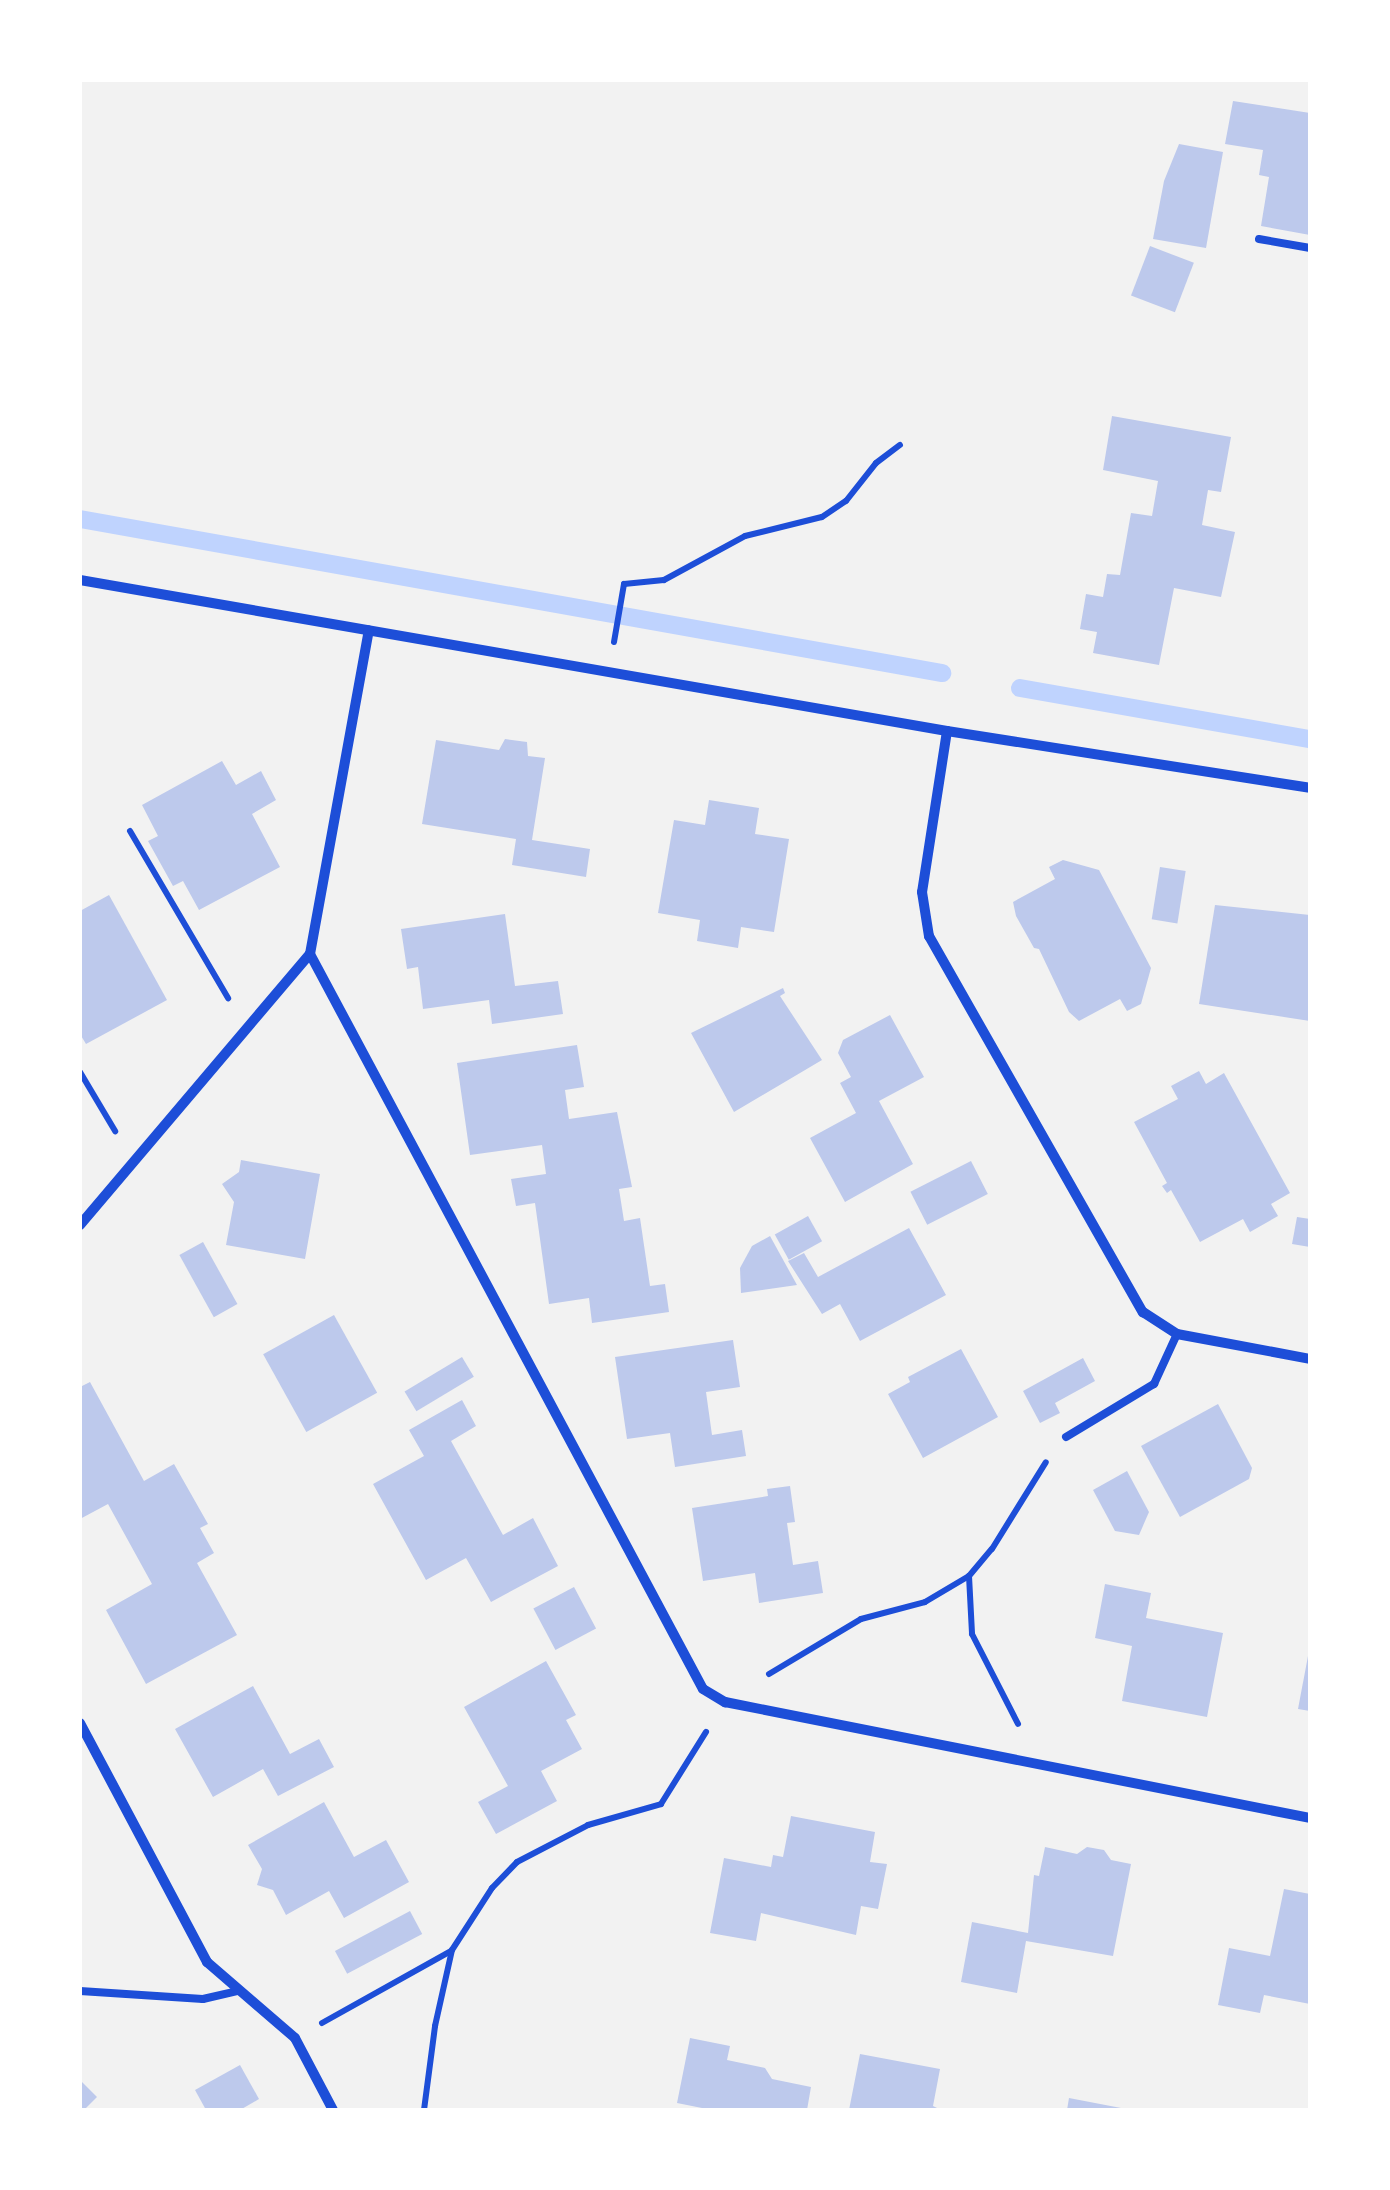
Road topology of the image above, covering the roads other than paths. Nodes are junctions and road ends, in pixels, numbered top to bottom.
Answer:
1 (1260, 240) dead end
2 (1310, 248) edge
3 (80, 580) edge
4 (369, 630) junction
5 (947, 730) junction
6 (1310, 788) edge
7 (310, 954) junction
8 (80, 1225) edge
9 (1177, 1334) junction
10 (1310, 1359) edge
11 (1066, 1437) road end
12 (80, 1723) edge
13 (1310, 1818) edge
14 (237, 1990) junction
15 (80, 1991) edge
16 (333, 2110) edge

1 - 2 lane
3 - 4 street
4 - 5 street
4 - 7 street
5 - 6 street
5 - 9 street
7 - 8 street
7 - 13 street
9 - 10 street
9 - 11 lane
12 - 14 street
14 - 15 lane
14 - 16 street

